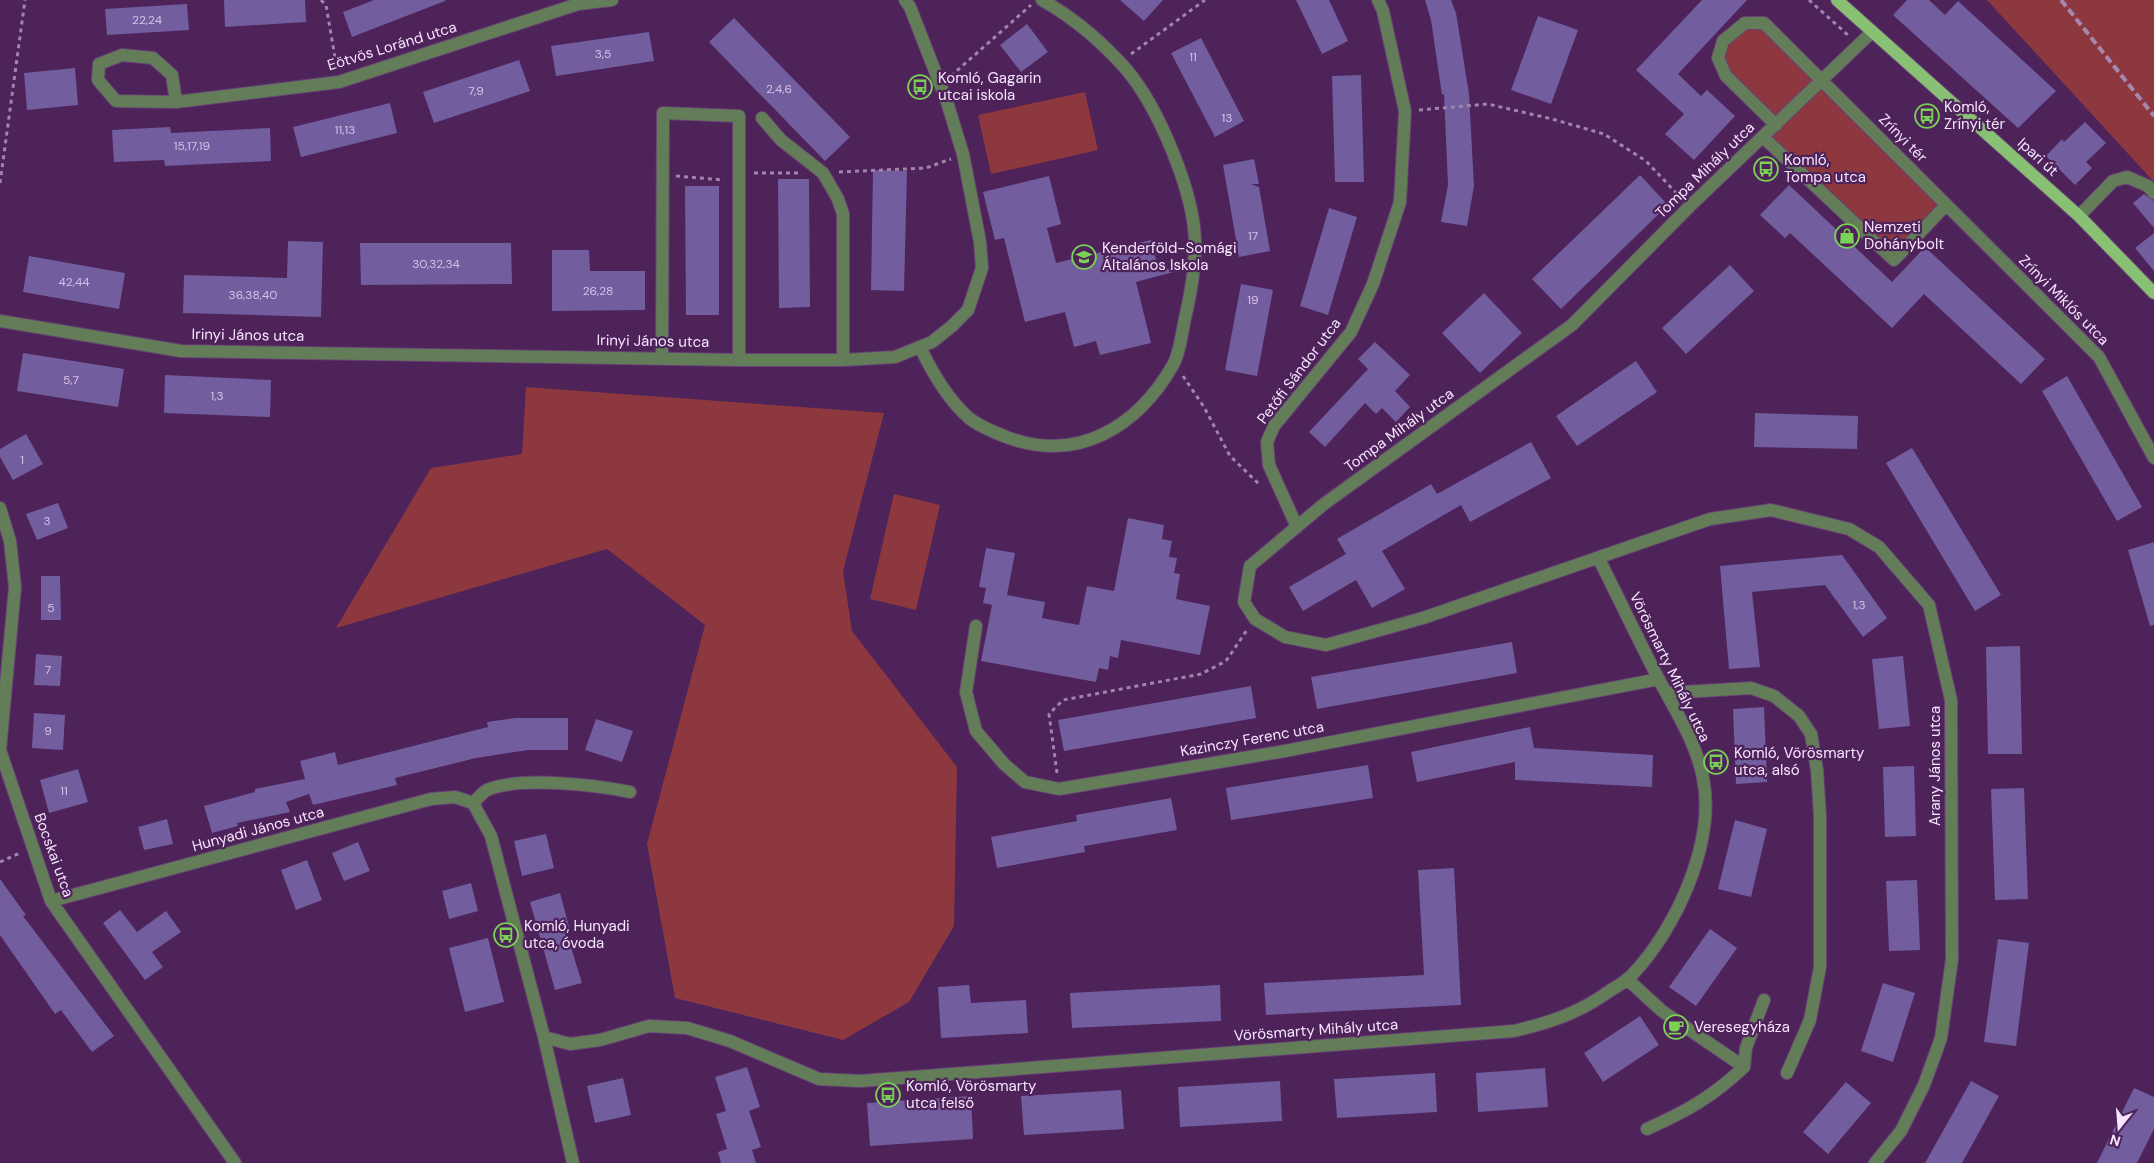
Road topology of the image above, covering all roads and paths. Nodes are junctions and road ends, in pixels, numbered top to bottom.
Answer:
1 (24, 0) edge
2 (321, 0) edge
3 (612, 0) edge
4 (905, 0) edge
5 (1037, 0) edge
6 (1042, 0) edge
7 (1205, 0) edge
8 (1378, 0) edge
9 (1809, 0) edge
10 (1837, 0) edge
11 (1872, 32) junction
12 (1859, 45) junction
13 (1119, 63) junction
14 (1822, 80) junction
15 (339, 82) junction
16 (941, 86) junction
17 (176, 102) junction
18 (1405, 111) junction
19 (762, 118) dead end
20 (1776, 125) junction
21 (1763, 137) junction
22 (0, 183) edge
23 (2154, 193) edge
24 (1946, 205) junction
25 (1690, 206) junction
26 (2079, 216) junction
27 (2154, 293) edge
28 (0, 321) edge
29 (920, 346) junction
30 (662, 357) junction
31 (739, 360) junction
32 (843, 360) junction
33 (1174, 364) junction
34 (2154, 458) edge
35 (1265, 490) dead end
36 (0, 508) edge
37 (1297, 527) junction
38 (1599, 559) junction
39 (1255, 619) junction
40 (976, 626) dead end
41 (1658, 679) junction
42 (1667, 694) junction
43 (0, 749) edge
44 (1059, 789) junction
45 (630, 792) dead end
46 (473, 803) junction
47 (32, 847) junction
48 (0, 862) edge
49 (51, 902) junction
50 (1626, 979) junction
51 (1764, 1000) dead end
52 (544, 1037) junction
53 (1744, 1067) junction
54 (1787, 1073) dead end
55 (1647, 1129) dead end
56 (235, 1163) edge
57 (573, 1163) edge
58 (1875, 1163) edge

1 - 22 path
2 - 15 path
3 - 15 street, Eötvös Loránd utca
4 - 16 street, Irinyi János utca
5 - 16 path
6 - 13 street
7 - 13 path
8 - 18 street, Petőfi Sándor utca
9 - 12 path
10 - 11 main road, Ipari út
11 - 12 street, Tompa Mihály utca
11 - 26 main road, Ipari út
12 - 14 street, Tompa Mihály utca
13 - 33 street
14 - 20 street, Tompa Mihály utca
14 - 20 street, Zrínyi tér
14 - 24 street, Zrínyi tér
15 - 17 street, Eötvös Loránd utca
16 - 29 street, Irinyi János utca
17 - 17 street, Eötvös Loránd utca
18 - 25 path
18 - 37 street, Petőfi Sándor utca
19 - 32 street
20 - 21 street, Tompa Mihály utca
21 - 24 street
21 - 25 street, Tompa Mihály utca
23 - 26 street
24 - 34 street, Zrínyi Miklós utca
25 - 37 street, Tompa Mihály utca
26 - 27 main road, Ipari út
28 - 30 street, Irinyi János utca
29 - 32 street, Irinyi János utca
29 - 33 street
30 - 31 street, Irinyi János utca
30 - 31 street
31 - 32 street, Irinyi János utca
33 - 35 path
36 - 43 street, Bocskai utca
37 - 39 street, Tompa Mihály utca
38 - 39 street
38 - 41 street, Vörösmarty Mihály utca
38 - 58 street, Arany János utca
39 - 44 path
40 - 44 street, Kazinczy Ferenc utca
41 - 42 street, Vörösmarty Mihály utca
41 - 44 street, Kazinczy Ferenc utca
42 - 50 street, Vörösmarty Mihály utca
42 - 54 street
43 - 47 street, Bocskai utca
45 - 46 street
46 - 49 street, Hunyadi János utca
46 - 52 street
47 - 48 path
47 - 49 street, Bocskai utca
49 - 56 street, Bocskai utca
50 - 52 street, Vörösmarty Mihály utca
50 - 53 street
51 - 53 street
52 - 57 street
53 - 55 street

